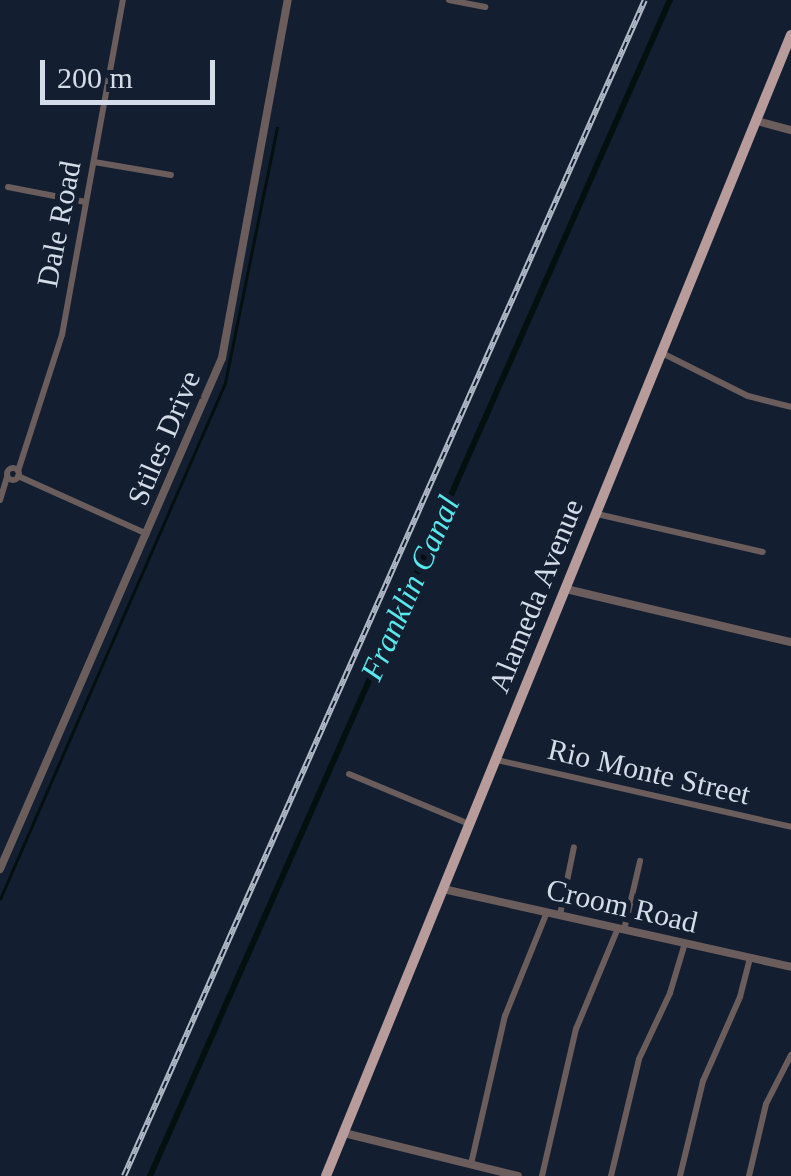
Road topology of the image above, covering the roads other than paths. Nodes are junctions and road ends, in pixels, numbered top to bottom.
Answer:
1 (123, 0) edge
2 (288, 0) edge
3 (449, 0) edge
4 (485, 7) dead end
5 (791, 34) edge
6 (757, 122) junction
7 (791, 130) edge
8 (94, 162) junction
9 (170, 175) dead end
10 (8, 187) dead end
11 (86, 202) junction
12 (662, 353) junction
13 (791, 407) edge
14 (11, 473) edge
15 (1, 498) edge
16 (596, 514) junction
17 (147, 534) junction
18 (763, 552) dead end
19 (566, 589) junction
20 (791, 642) edge
21 (497, 760) junction
22 (349, 774) dead end
23 (470, 824) junction
24 (791, 827) edge
25 (574, 847) dead end
26 (640, 861) dead end
27 (0, 869) edge
28 (443, 889) junction
29 (547, 912) junction
30 (560, 915) junction
31 (621, 929) junction
32 (684, 943) junction
33 (750, 958) junction
34 (791, 968) edge
35 (791, 1055) edge
36 (344, 1133) junction
37 (472, 1164) junction
38 (326, 1176) edge
39 (518, 1176) edge
40 (542, 1176) edge
41 (611, 1176) edge
42 (680, 1176) edge
43 (750, 1176) edge

1 - 8 street, Dale Road
2 - 17 street, Stiles Drive
3 - 4 street
5 - 6 main road, Alameda Avenue
6 - 7 street
6 - 12 main road, Alameda Avenue
8 - 9 street
8 - 11 street, Dale Road
10 - 11 street
11 - 14 street, Dale Road
12 - 13 street
12 - 16 main road, Alameda Avenue
14 - 15 street, Dale Road
14 - 17 street
16 - 18 street
16 - 19 main road, Alameda Avenue
17 - 27 street, Stiles Drive
19 - 20 street
19 - 21 main road, Alameda Avenue
21 - 23 main road, Alameda Avenue
21 - 24 street, Rio Monte Street
22 - 23 street
23 - 28 main road, Alameda Avenue
25 - 30 street
26 - 31 street
28 - 29 street, Croom Road
28 - 36 main road, Alameda Avenue
29 - 30 street, Croom Road
29 - 37 street
30 - 31 street, Croom Road
31 - 32 street, Croom Road
31 - 40 street
32 - 33 street, Croom Road
32 - 41 street
33 - 34 street, Croom Road
33 - 42 street
35 - 43 street
36 - 37 street
36 - 38 main road, Alameda Avenue
37 - 39 street

